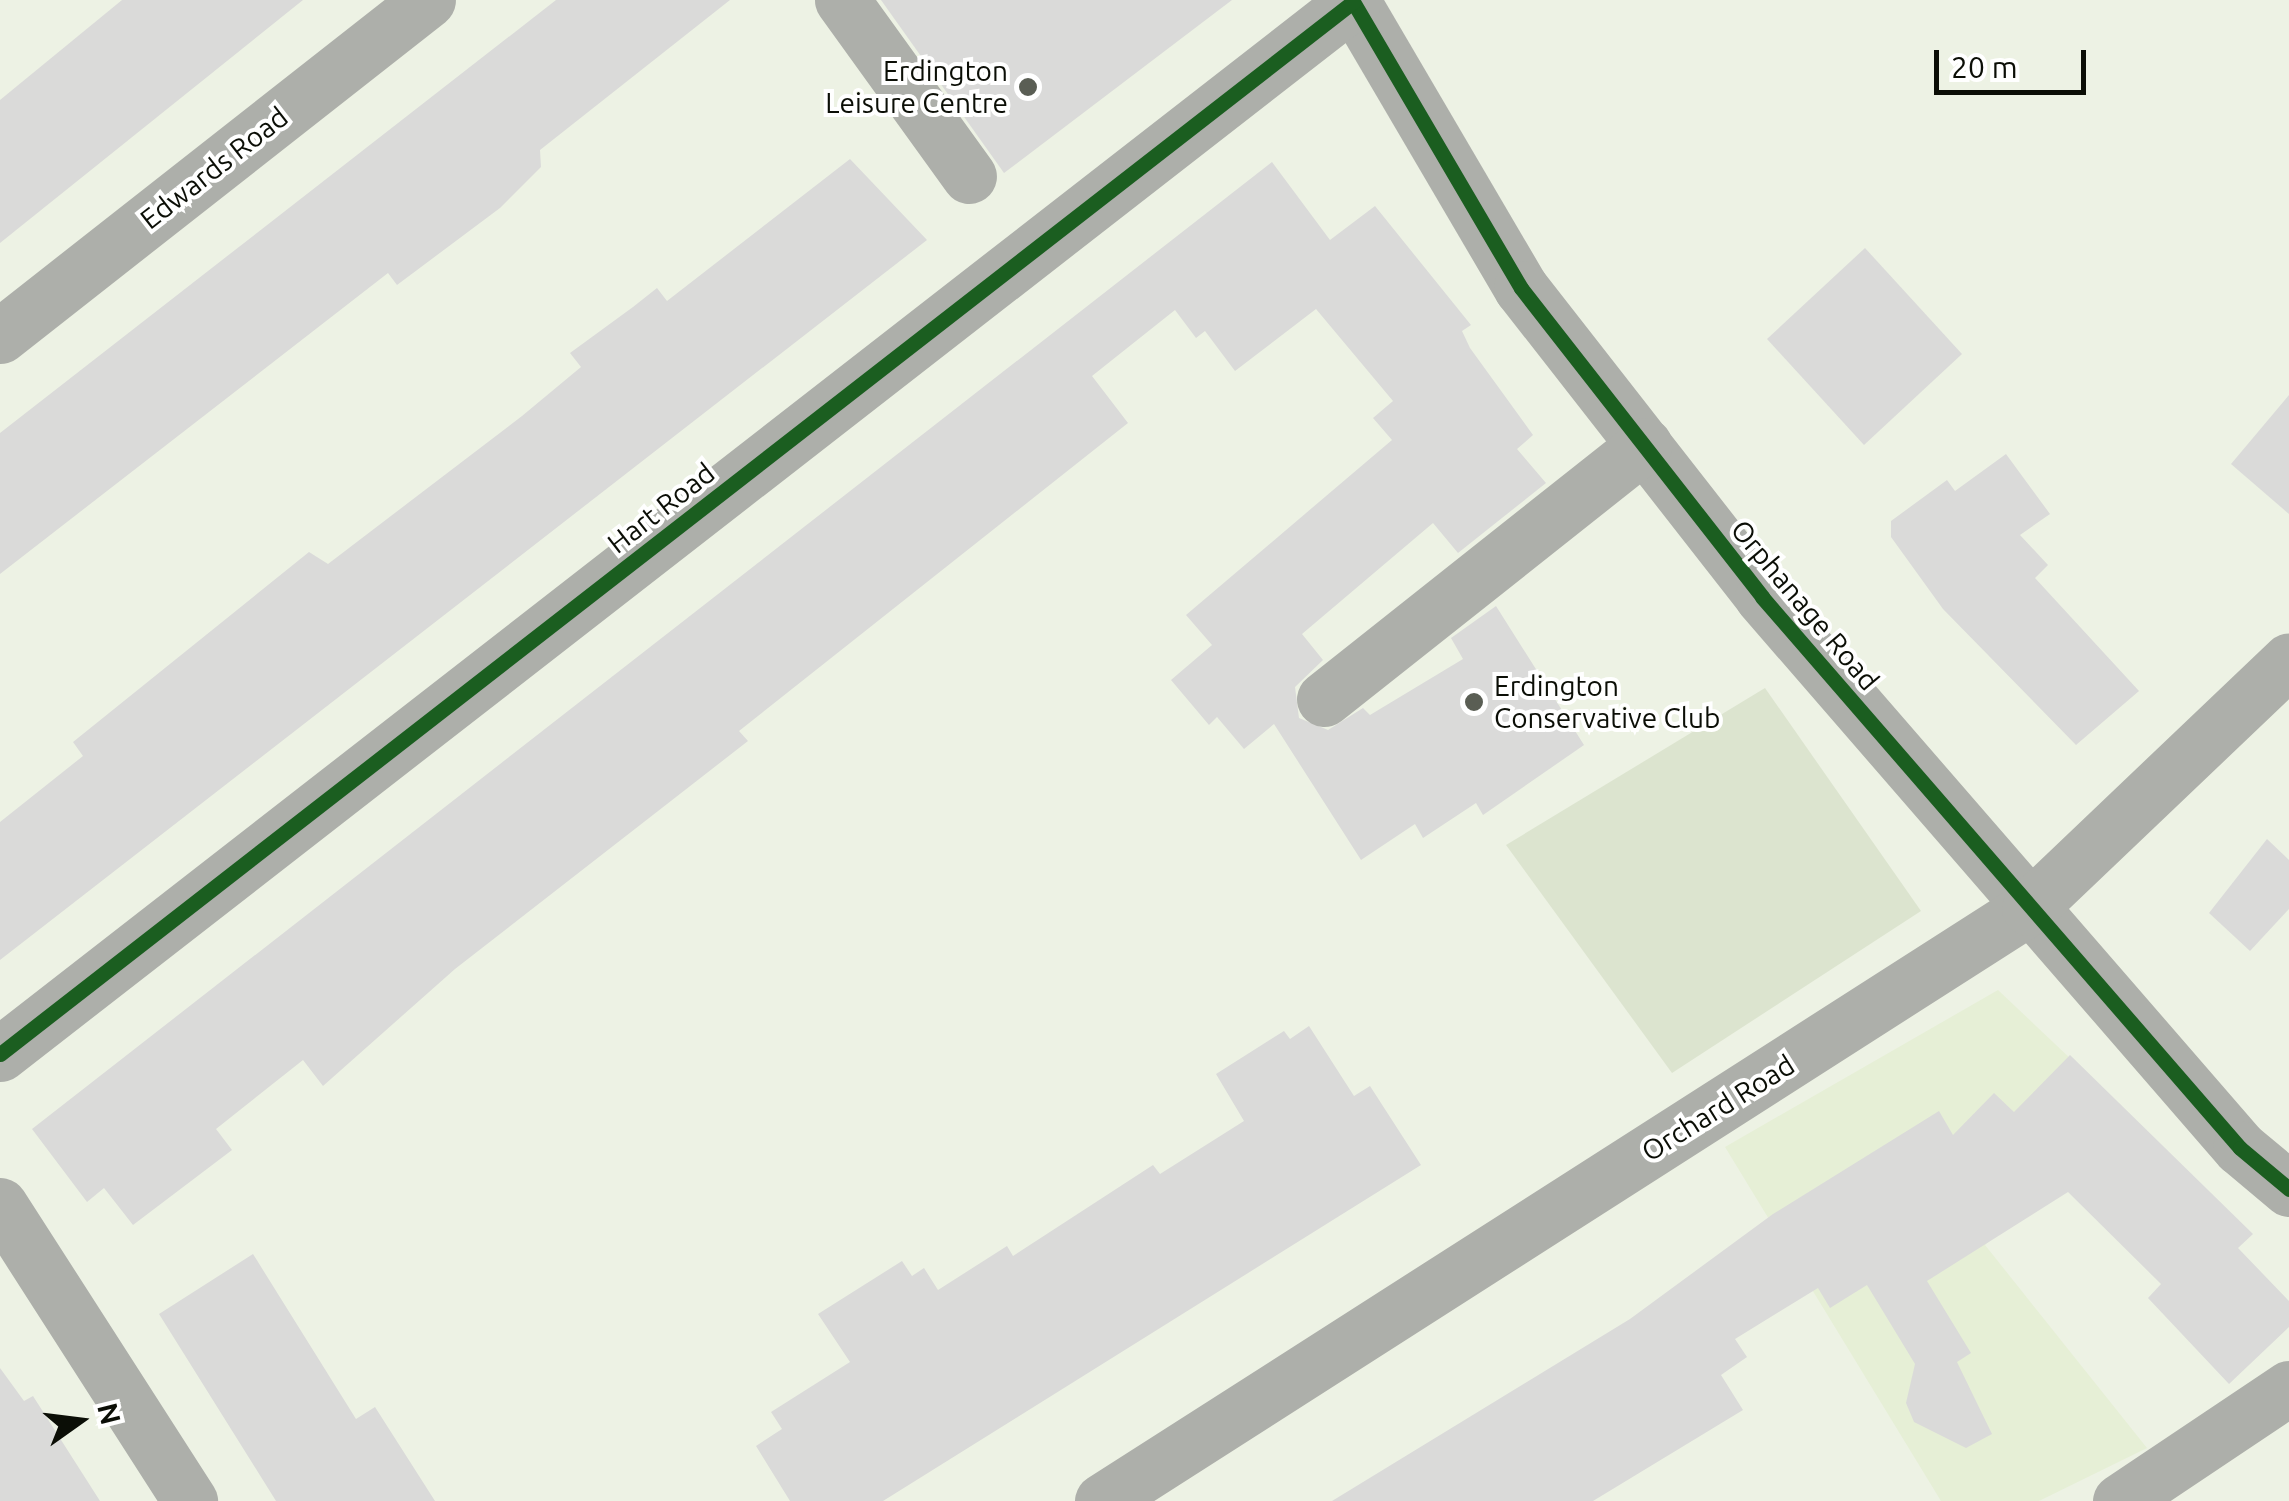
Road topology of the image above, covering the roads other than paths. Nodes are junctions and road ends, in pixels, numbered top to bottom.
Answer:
1 (428, 0) edge
2 (842, 0) edge
3 (1352, 1) edge
4 (970, 176) dead end
5 (0, 336) edge
6 (1644, 445) junction
7 (2289, 660) edge
8 (1324, 699) dead end
9 (2030, 908) junction
10 (0, 1054) edge
11 (2289, 1189) edge
12 (0, 1206) edge
13 (2289, 1388) edge
14 (190, 1501) edge
15 (1102, 1501) edge
16 (2120, 1501) edge

1 - 5 street, Edwards Road
2 - 4 street
3 - 6 street, Orphanage Road
3 - 10 street, Hart Road
6 - 8 street
6 - 9 street, Orphanage Road
7 - 9 street, Orchard Road
9 - 11 street, Orphanage Road
9 - 15 street, Orchard Road
12 - 14 street
13 - 16 street

